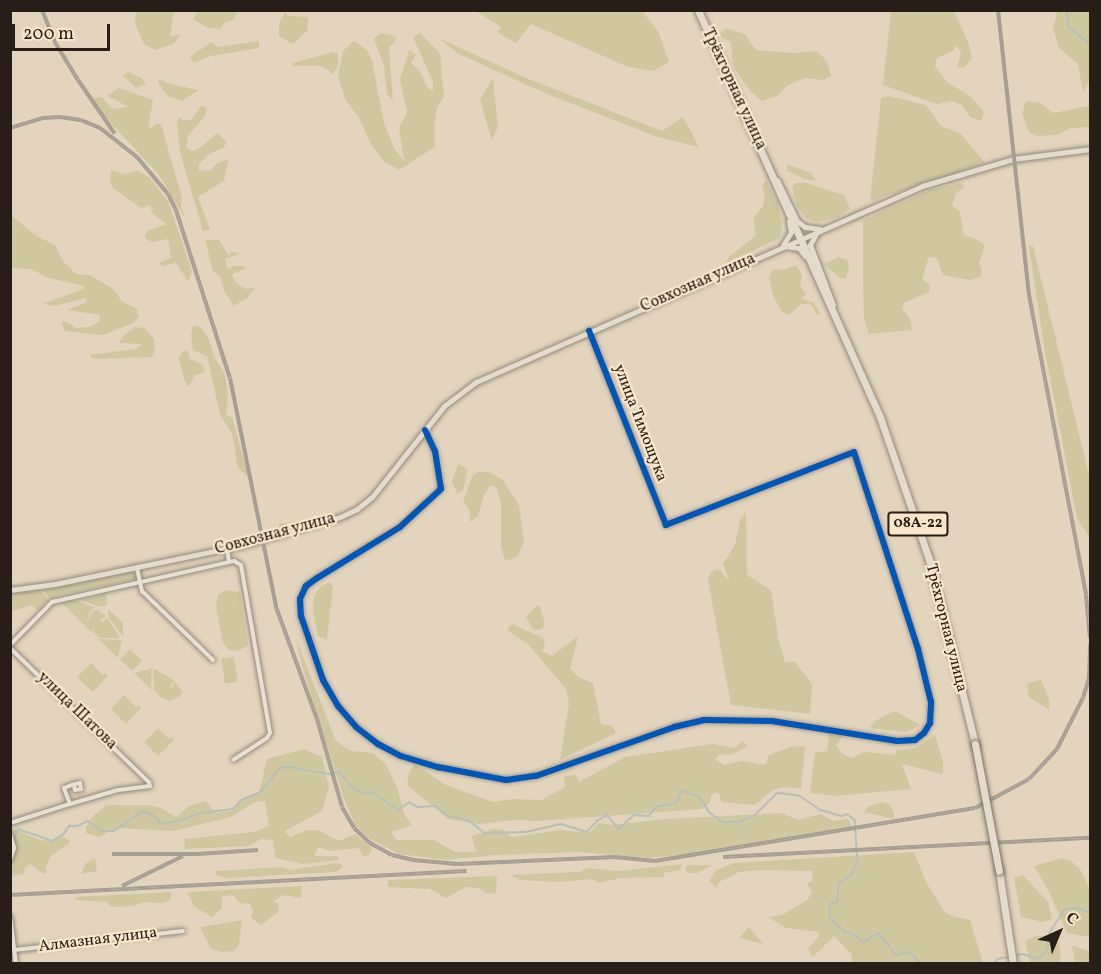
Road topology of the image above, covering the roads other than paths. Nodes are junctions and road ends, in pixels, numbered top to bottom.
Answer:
1 (698, 10) edge
2 (1090, 149) edge
3 (771, 171) junction
4 (825, 228) junction
5 (801, 238) junction
6 (781, 247) junction
7 (835, 312) junction
8 (589, 330) junction
9 (425, 430) junction
10 (228, 549) junction
11 (230, 562) junction
12 (137, 568) junction
13 (140, 580) junction
14 (10, 590) edge
15 (10, 647) edge
16 (213, 660) dead end
17 (233, 760) dead end
18 (74, 785) dead end
19 (70, 804) junction
20 (10, 823) edge
21 (11, 835) edge
22 (10, 860) edge
23 (10, 916) edge
24 (183, 931) dead end
25 (14, 950) junction
26 (16, 963) edge
27 (1013, 963) edge

1 - 3 highway, Трёхгорная улица / 08А-22
2 - 4 main road
3 - 4 main road
3 - 5 highway, Трёхгорная улица / 08А-22
3 - 6 main road
4 - 5 main road, Совхозная улица
4 - 7 main road
5 - 6 main road, Совхозная улица
5 - 7 highway, Трёхгорная улица / 08А-22
6 - 7 main road
6 - 8 main road, Совхозная улица
7 - 27 highway, Трёхгорная улица / 08А-22, bridge
8 - 9 main road, Совхозная улица
8 - 9 street, улица Тимощука
9 - 10 main road, Совхозная улица
10 - 11 street
10 - 12 main road, Совхозная улица
11 - 13 street
11 - 17 street
12 - 13 street
12 - 14 main road, Совхозная улица
13 - 15 street
13 - 16 street
15 - 19 street, улица Шатова
18 - 19 street
19 - 20 street
21 - 22 street
23 - 25 street
24 - 25 street, Алмазная улица
25 - 26 street

